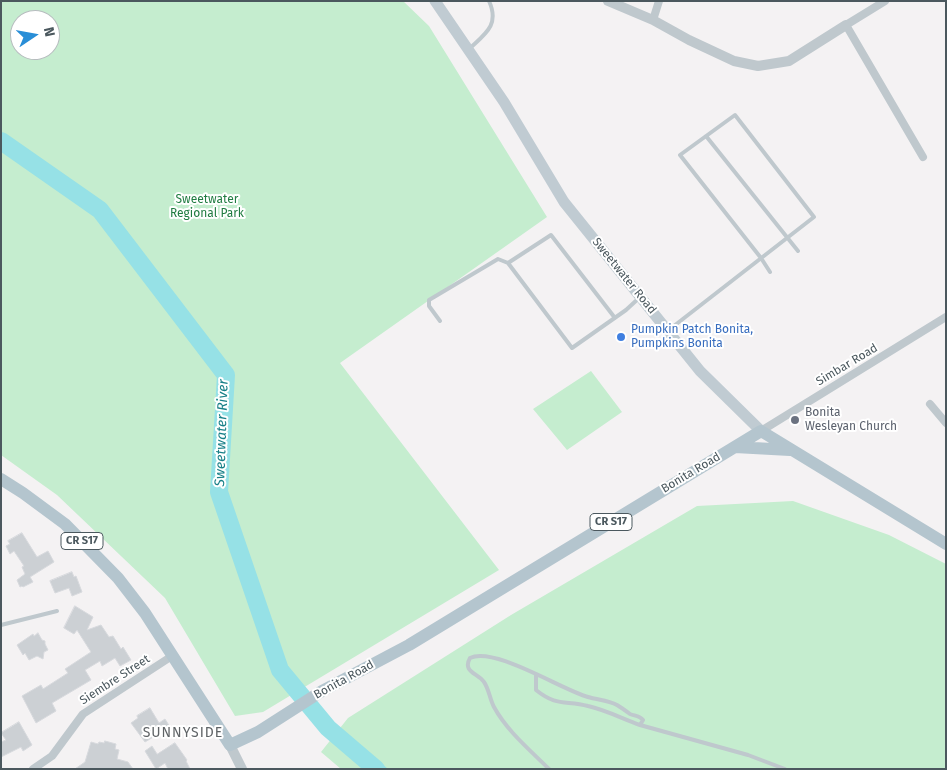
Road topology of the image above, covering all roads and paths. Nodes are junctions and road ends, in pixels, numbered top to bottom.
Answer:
1 (435, 1) edge
2 (489, 1) edge
3 (608, 1) edge
4 (659, 1) edge
5 (885, 1) edge
6 (653, 20) junction
7 (846, 25) junction
8 (468, 49) junction
9 (706, 136) junction
10 (923, 157) dead end
11 (787, 238) junction
12 (798, 251) dead end
13 (761, 258) junction
14 (508, 262) junction
15 (770, 272) dead end
16 (640, 297) junction
17 (946, 317) edge
18 (615, 318) junction
19 (440, 321) dead end
20 (668, 331) junction
21 (930, 404) dead end
22 (946, 423) edge
23 (760, 431) junction
24 (735, 447) junction
25 (792, 450) junction
26 (1, 480) edge
27 (946, 544) edge
28 (58, 611) dead end
29 (1, 625) edge
30 (172, 656) junction
31 (536, 674) junction
32 (640, 726) junction
33 (230, 745) junction
34 (32, 769) edge
35 (242, 769) edge
36 (549, 769) edge
37 (785, 769) edge

1 - 8 main road, Sweetwater Road
2 - 8 lane
3 - 6 street
4 - 6 street
5 - 7 street
6 - 7 street
7 - 10 street
8 - 16 main road, Sweetwater Road
9 - 11 lane
9 - 11 lane
9 - 13 lane
11 - 12 lane
11 - 13 lane
13 - 15 lane
13 - 20 lane
14 - 18 lane
14 - 18 lane
14 - 19 lane
16 - 18 lane
16 - 20 main road, Sweetwater Road
17 - 23 street, Simbar Road
20 - 23 main road, Sweetwater Road
21 - 22 street
23 - 24 main road, Bonita Road / CR S17
23 - 25 main road, Sweetwater Road
24 - 25 main road
24 - 33 main road, Bonita Road / CR S17
25 - 27 main road, Sweetwater Road
26 - 30 main road, CR S17
28 - 29 lane
30 - 33 main road, CR S17
30 - 34 street, Siembre Street
31 - 32 lane
31 - 32 lane
31 - 36 lane
32 - 37 lane
33 - 35 street

